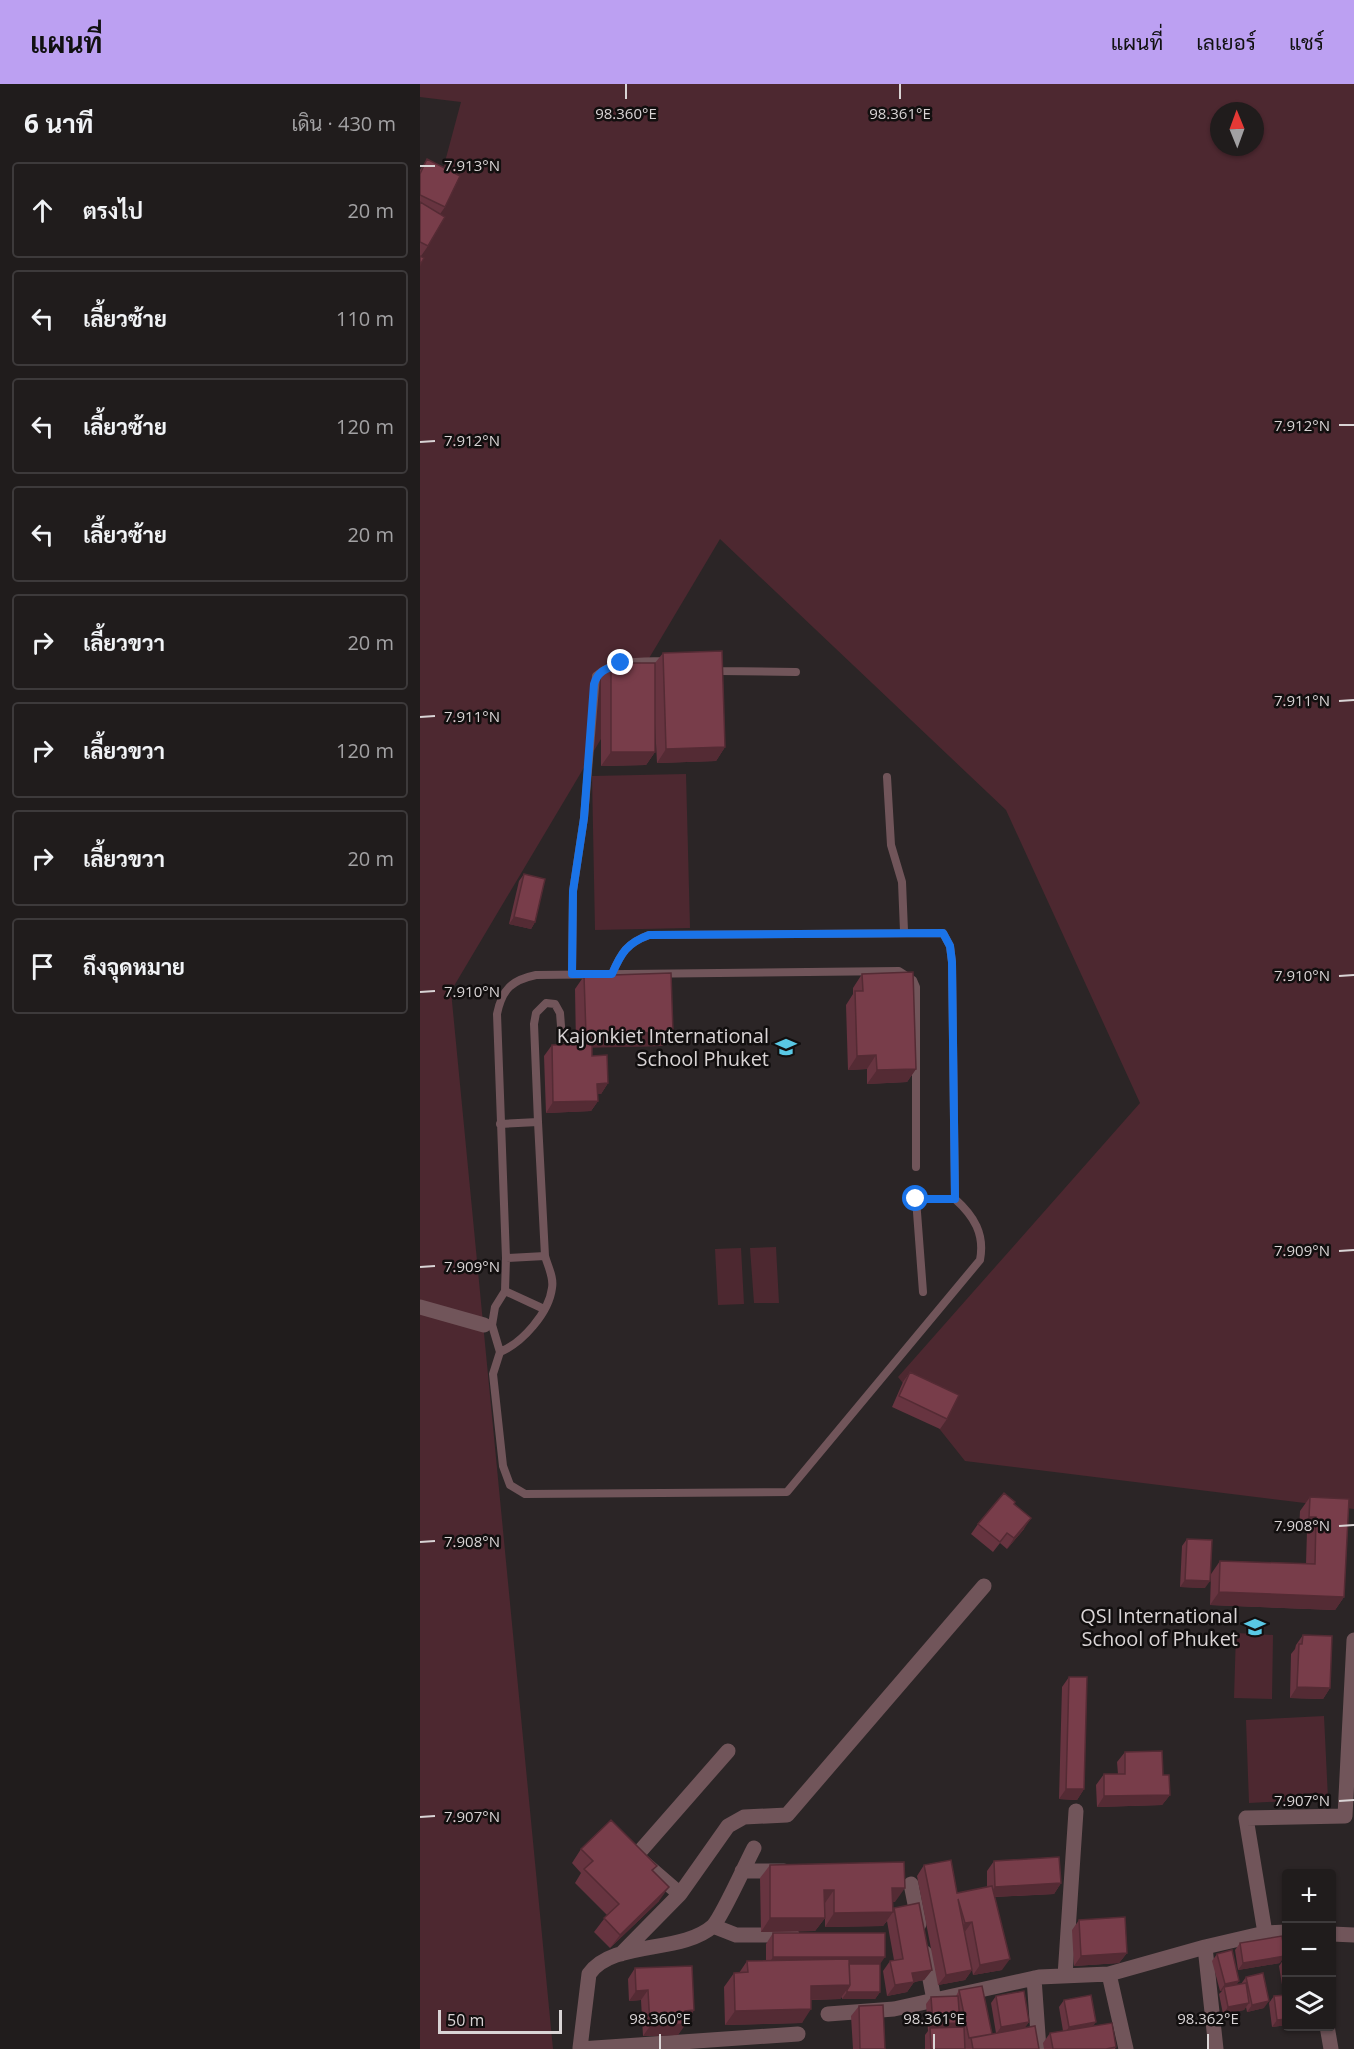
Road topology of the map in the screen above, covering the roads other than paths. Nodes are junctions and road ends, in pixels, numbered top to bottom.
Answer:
1 (710, 660) edge
2 (676, 661) edge
3 (796, 672) dead end
4 (887, 777) dead end
5 (904, 931) junction
6 (572, 974) junction
7 (612, 974) junction
8 (562, 1040) dead end
9 (538, 1122) junction
10 (500, 1124) junction
11 (916, 1167) dead end
12 (955, 1199) junction
13 (544, 1256) junction
14 (506, 1258) junction
15 (505, 1291) junction
16 (923, 1292) dead end
17 (420, 1307) edge
18 (544, 1309) junction
19 (488, 1325) junction
20 (500, 1352) junction
21 (984, 1586) dead end
22 (1354, 1640) edge
23 (728, 1751) dead end
24 (1076, 1811) dead end
25 (754, 1848) dead end
26 (742, 1871) junction
27 (800, 1871) edge
28 (911, 1884) dead end
29 (680, 1894) junction
30 (713, 1926) junction
31 (1282, 1932) edge
32 (1265, 1933) junction
33 (1336, 1934) edge
34 (803, 1935) edge
35 (1354, 1935) edge
36 (1204, 1947) junction
37 (621, 1954) junction
38 (1109, 1974) junction
39 (1065, 1976) junction
40 (1034, 1978) junction
41 (934, 2000) junction
42 (828, 2014) dead end
43 (1328, 2031) edge
44 (798, 2034) dead end
45 (580, 2048) edge
46 (1038, 2049) edge
47 (1126, 2049) edge
48 (1216, 2049) edge
49 (1331, 2049) edge

1 - 3 lane
2 - 6 lane
4 - 5 lane
5 - 7 lane
5 - 12 lane
6 - 7 lane
6 - 10 lane
7 - 11 lane
8 - 9 lane
9 - 10 lane
9 - 13 lane
10 - 14 lane
12 - 16 lane
12 - 20 lane
13 - 14 lane
13 - 18 lane
14 - 15 lane
15 - 18 lane
15 - 19 lane
17 - 19 street
18 - 20 lane
19 - 20 lane
21 - 29 street
22 - 32 street
23 - 29 street
24 - 39 street
25 - 26 street
26 - 27 street
26 - 30 street
28 - 41 street
29 - 37 street
30 - 34 street
30 - 37 street
31 - 32 street
32 - 36 street
33 - 35 street
36 - 38 street
36 - 48 street
37 - 45 street
38 - 39 street
38 - 47 street
39 - 40 street
40 - 41 street
40 - 46 street
41 - 42 street
43 - 49 street
44 - 45 street

